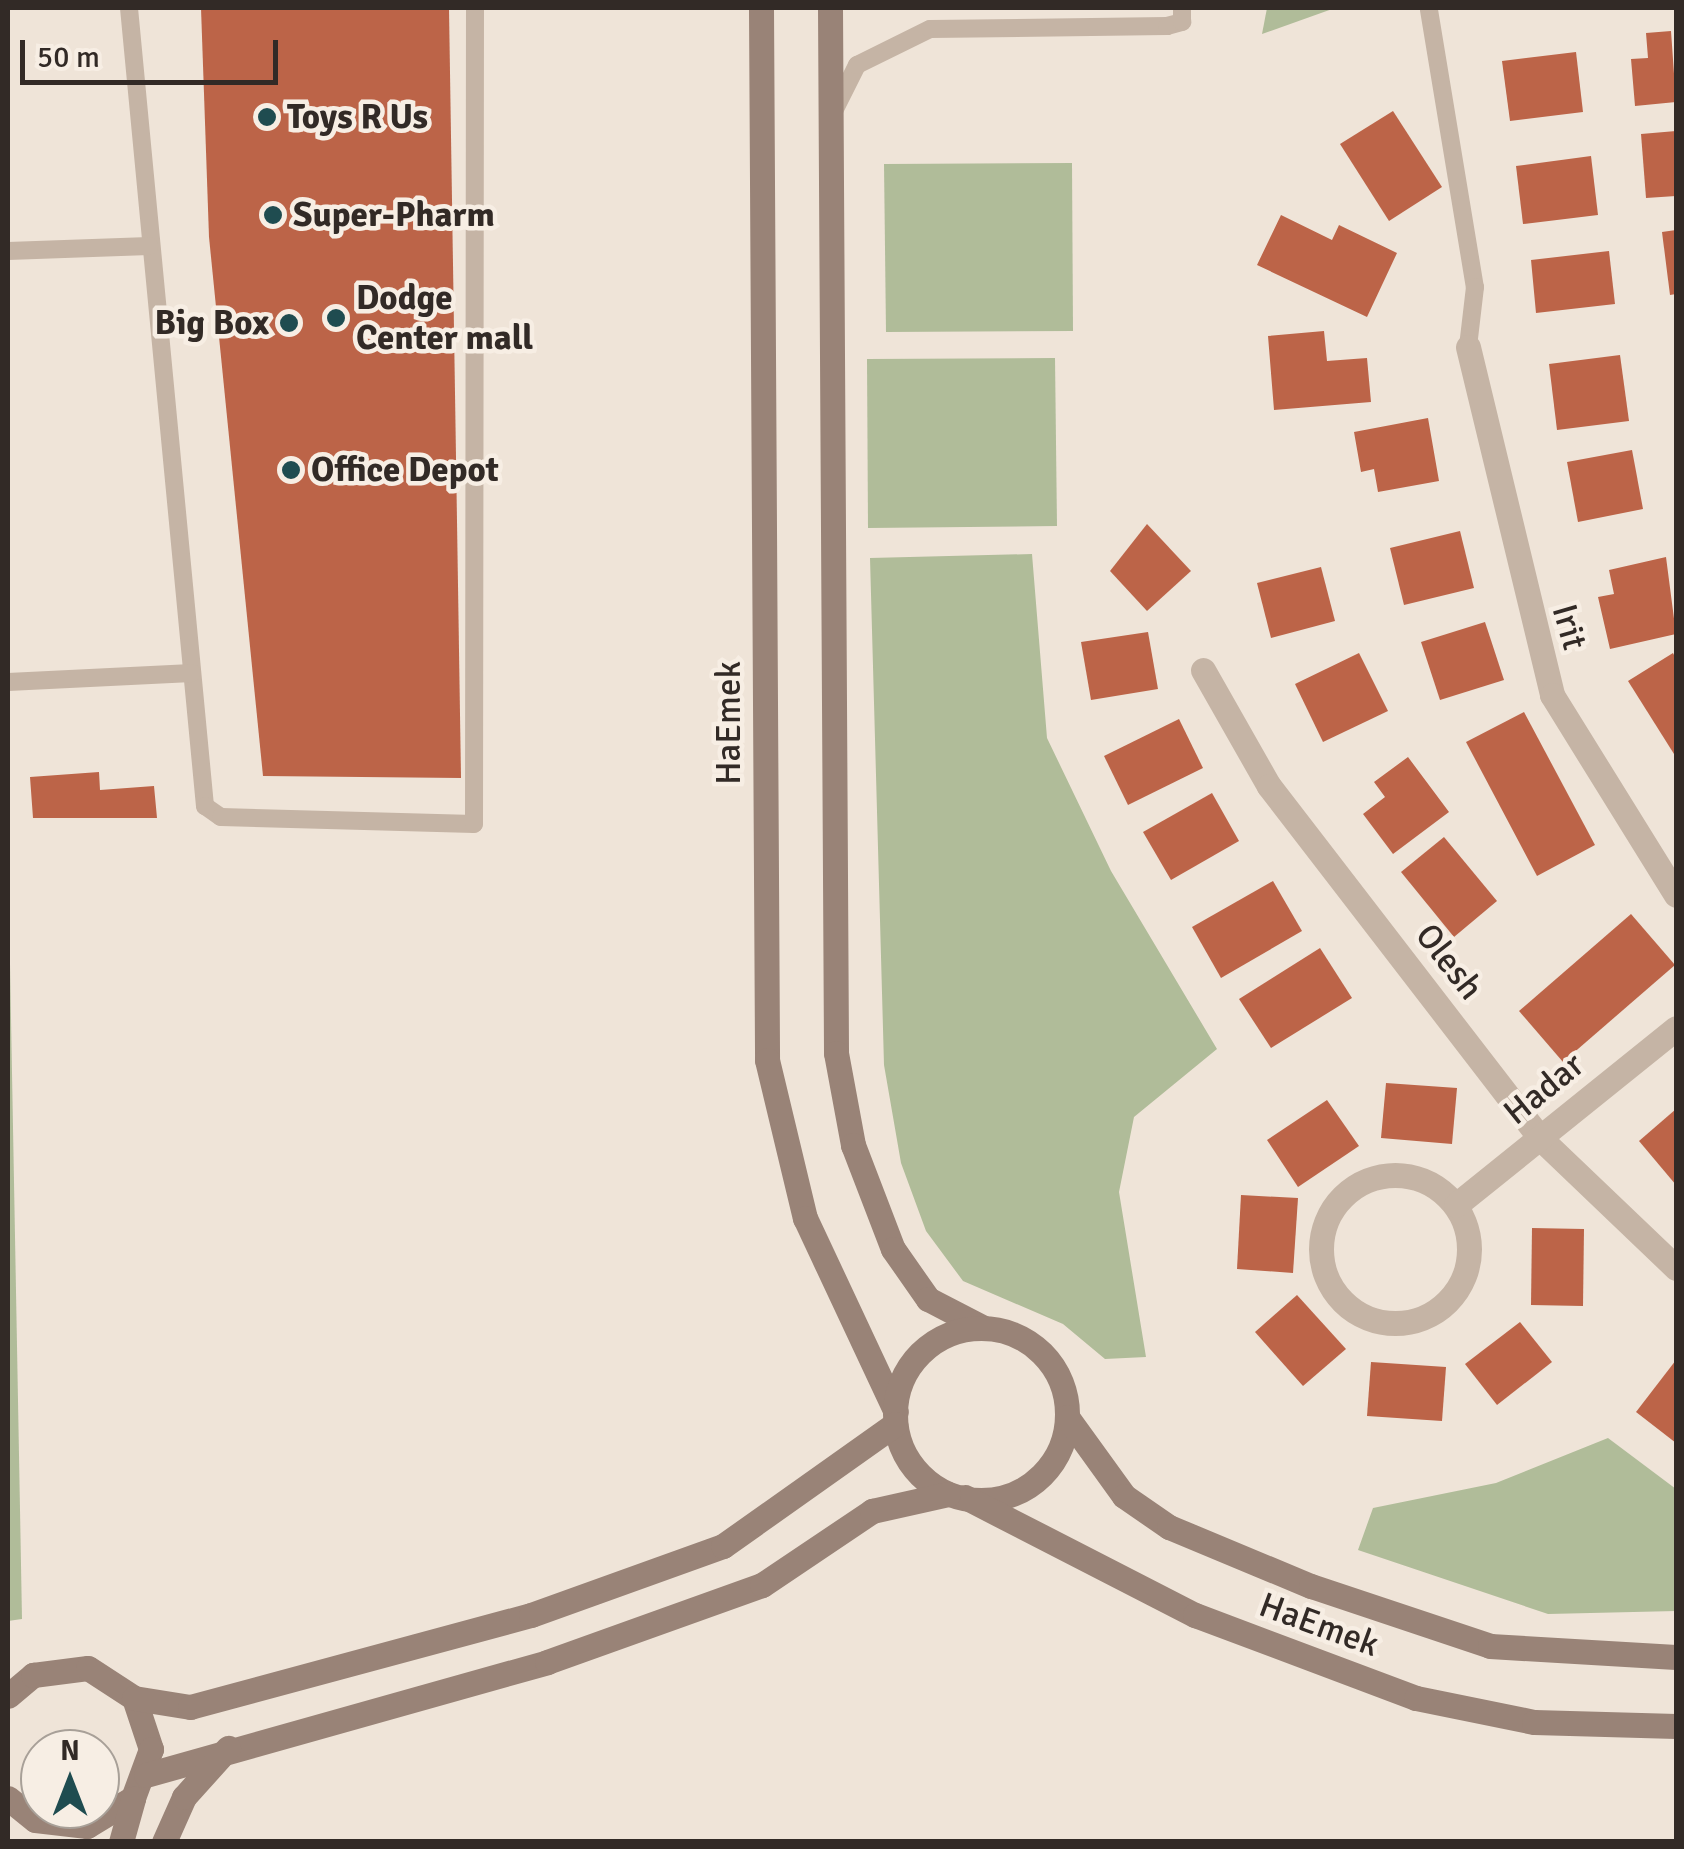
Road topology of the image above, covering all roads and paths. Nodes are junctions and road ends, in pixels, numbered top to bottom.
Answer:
1 (129, 8) edge
2 (475, 8) edge
3 (761, 8) edge
4 (830, 8) edge
5 (1182, 8) edge
6 (1429, 10) edge
7 (830, 118) junction
8 (149, 246) junction
9 (8, 251) edge
10 (1468, 347) joint
11 (1202, 670) dead end
12 (192, 673) junction
13 (8, 682) edge
14 (1676, 895) edge
15 (1676, 1028) edge
16 (1540, 1138) junction
17 (1456, 1205) junction
18 (1676, 1268) edge
19 (982, 1327) junction
20 (1067, 1417) junction
21 (896, 1418) junction
22 (956, 1495) junction
23 (1676, 1657) edge
24 (8, 1696) edge
25 (134, 1698) junction
26 (1676, 1726) edge
27 (230, 1747) junction
28 (146, 1775) junction
29 (133, 1798) junction
30 (16, 1807) edge
31 (53, 1842) edge
32 (121, 1842) edge
33 (164, 1842) edge

1 - 8 lane
2 - 12 lane
3 - 21 main road, HaEmek
4 - 7 main road
5 - 7 lane
6 - 10 lane
7 - 19 main road
8 - 9 lane
8 - 12 lane
10 - 14 street, Irit
11 - 16 street, Olesh
12 - 13 lane
15 - 16 street, Hadar
16 - 17 street, Hadar
16 - 18 street, Olesh
17 - 17 street
19 - 20 main road
19 - 21 main road
20 - 22 main road
20 - 23 main road, HaEmek
21 - 22 main road
21 - 25 main road
22 - 26 main road, HaEmek
22 - 27 main road
24 - 25 main road
25 - 28 main road
27 - 28 main road
27 - 33 main road
28 - 29 main road
29 - 30 main road
29 - 32 main road
30 - 31 main road

